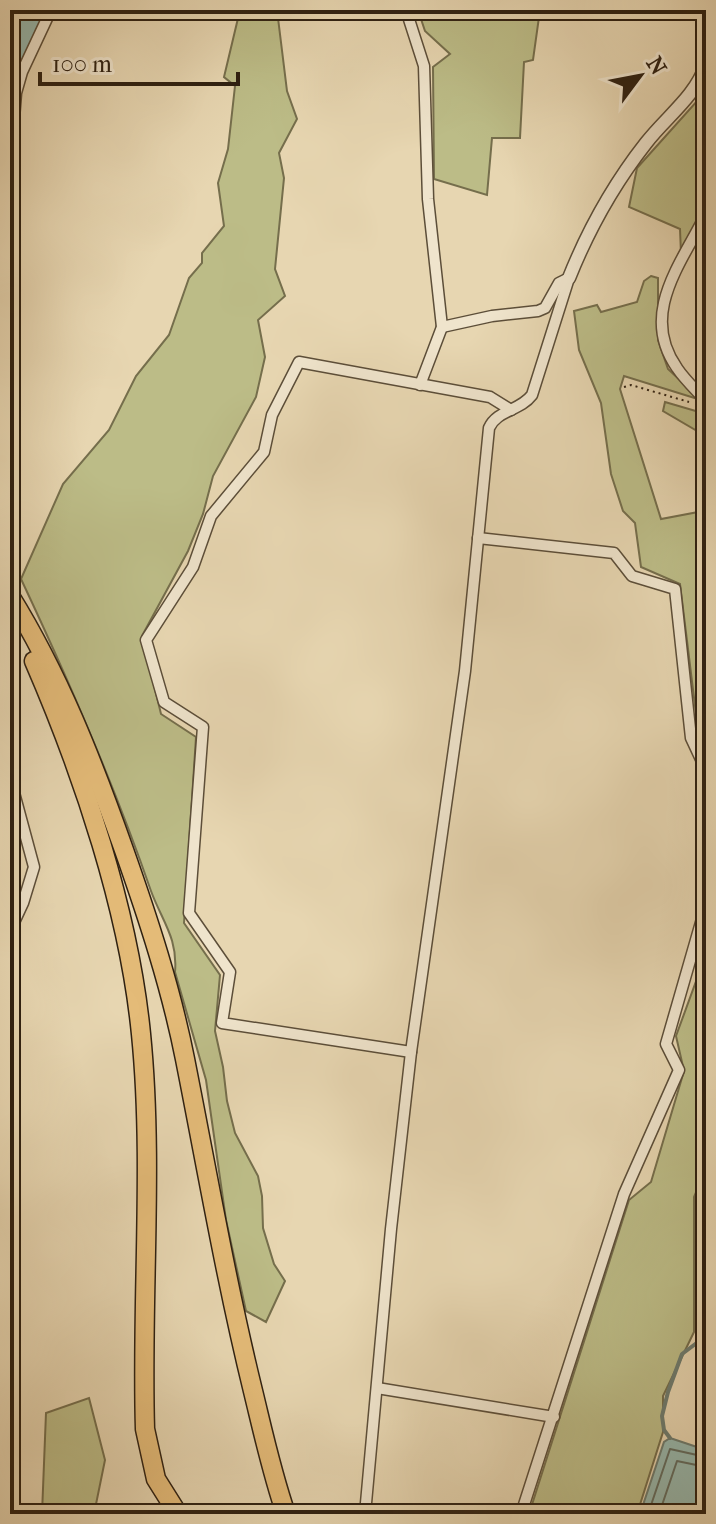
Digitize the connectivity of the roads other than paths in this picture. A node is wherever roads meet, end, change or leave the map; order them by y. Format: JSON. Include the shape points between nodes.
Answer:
{"nodes":[{"id":1,"x":17,"y":10,"type":"edge"},
{"id":2,"x":51,"y":10,"type":"edge"},
{"id":3,"x":406,"y":10,"type":"edge"},
{"id":4,"x":10,"y":23,"type":"edge"},
{"id":5,"x":706,"y":65,"type":"edge"},
{"id":6,"x":10,"y":169,"type":"edge"},
{"id":7,"x":706,"y":214,"type":"edge"},
{"id":8,"x":569,"y":278,"type":"junction"},
{"id":9,"x":442,"y":327,"type":"junction"},
{"id":10,"x":420,"y":385,"type":"junction"},
{"id":11,"x":706,"y":401,"type":"edge"},
{"id":12,"x":511,"y":410,"type":"junction"},
{"id":13,"x":478,"y":538,"type":"junction"},
{"id":14,"x":10,"y":596,"type":"edge"},
{"id":15,"x":10,"y":607,"type":"edge"},
{"id":16,"x":706,"y":770,"type":"edge"},
{"id":17,"x":10,"y":778,"type":"edge"},
{"id":18,"x":706,"y":905,"type":"edge"},
{"id":19,"x":10,"y":931,"type":"edge"},
{"id":20,"x":411,"y":1052,"type":"junction"},
{"id":21,"x":377,"y":1388,"type":"junction"},
{"id":22,"x":554,"y":1417,"type":"junction"},
{"id":23,"x":178,"y":1514,"type":"edge"},
{"id":24,"x":286,"y":1514,"type":"edge"},
{"id":25,"x":365,"y":1514,"type":"edge"},
{"id":26,"x":521,"y":1514,"type":"edge"}],
"edges":[{"from":1,"to":4,"type":"street"},
{"from":2,"to":6,"type":"street","via":[[16,93]]},
{"from":3,"to":9,"type":"street","via":[[424,66],[428,199]]},
{"from":5,"to":8,"type":"street","via":[[693,90],[607,197]]},
{"from":7,"to":11,"type":"street","via":[[660,315],[676,367]]},
{"from":8,"to":9,"type":"street","via":[[538,311]]},
{"from":8,"to":12,"type":"street","via":[[532,395]]},
{"from":9,"to":10,"type":"street"},
{"from":10,"to":12,"type":"street","via":[[490,397]]},
{"from":10,"to":20,"type":"street","via":[[299,362],[272,415],[264,452],[211,516],[193,567],[146,640],[164,702],[203,727],[189,913],[230,972],[222,1023]]},
{"from":12,"to":13,"type":"street","via":[[489,428]]},
{"from":13,"to":16,"type":"street","via":[[614,553],[632,576],[675,589],[691,738]]},
{"from":13,"to":20,"type":"street","via":[[465,671]]},
{"from":14,"to":24,"type":"highway","via":[[81,737],[165,976],[237,1329]]},
{"from":15,"to":23,"type":"highway","via":[[51,700],[83,793],[132,971],[145,1103],[145,1429],[156,1479]]},
{"from":17,"to":19,"type":"street","via":[[34,867]]},
{"from":18,"to":22,"type":"street","via":[[666,1044],[679,1070],[624,1194]]},
{"from":20,"to":21,"type":"street"},
{"from":21,"to":22,"type":"street"},
{"from":21,"to":25,"type":"street"},
{"from":22,"to":26,"type":"street"}]}
